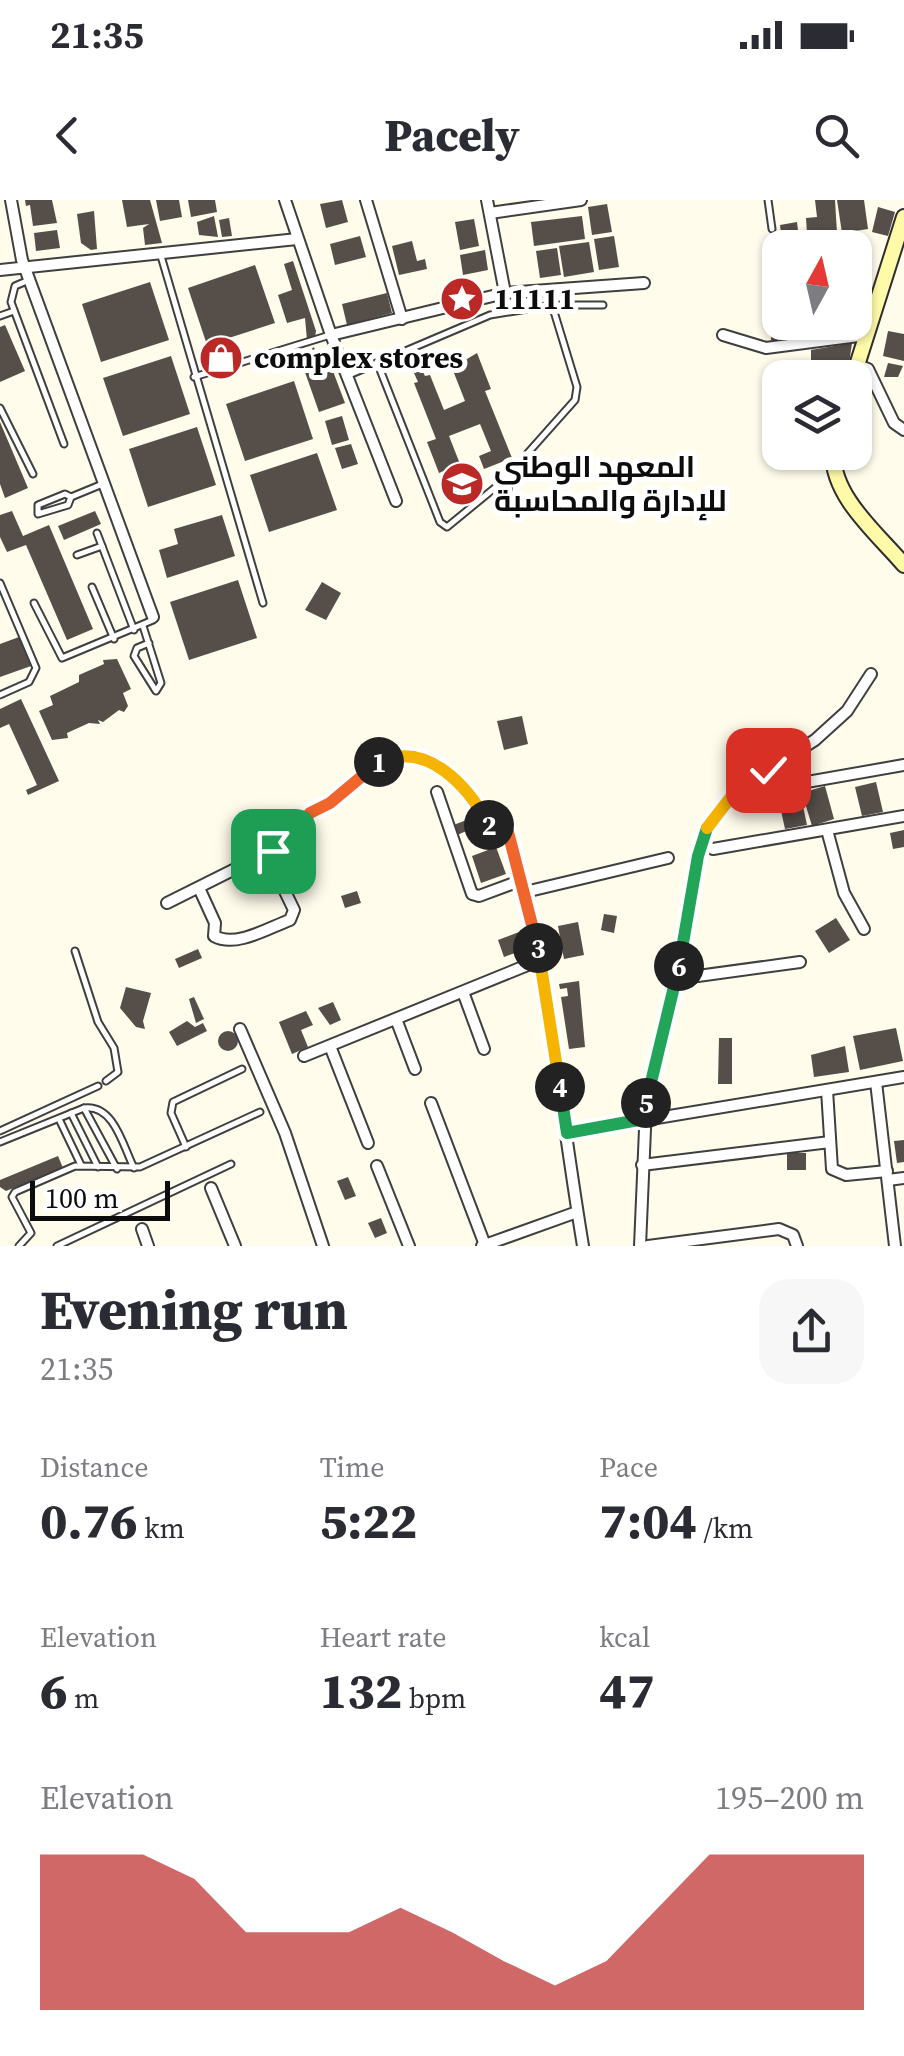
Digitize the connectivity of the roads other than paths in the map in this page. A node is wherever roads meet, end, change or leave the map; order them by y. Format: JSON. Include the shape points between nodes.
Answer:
{"nodes":[{"id":1,"x":11,"y":200,"type":"edge"},
{"id":2,"x":286,"y":200,"type":"edge"},
{"id":3,"x":366,"y":200,"type":"edge"},
{"id":4,"x":487,"y":200,"type":"edge"},
{"id":5,"x":582,"y":200,"type":"edge"},
{"id":6,"x":768,"y":200,"type":"edge"},
{"id":7,"x":490,"y":214,"type":"junction"},
{"id":8,"x":904,"y":217,"type":"edge"},
{"id":9,"x":772,"y":229,"type":"dead end"},
{"id":10,"x":297,"y":240,"type":"junction"},
{"id":11,"x":160,"y":252,"type":"junction"},
{"id":12,"x":25,"y":267,"type":"junction"},
{"id":13,"x":0,"y":270,"type":"edge"},
{"id":14,"x":32,"y":279,"type":"junction"},
{"id":15,"x":644,"y":283,"type":"dead end"},
{"id":16,"x":505,"y":292,"type":"junction"},
{"id":17,"x":552,"y":305,"type":"junction"},
{"id":18,"x":602,"y":305,"type":"dead end"},
{"id":19,"x":14,"y":311,"type":"junction"},
{"id":20,"x":0,"y":316,"type":"edge"},
{"id":21,"x":872,"y":317,"type":"edge"},
{"id":22,"x":402,"y":319,"type":"junction"},
{"id":23,"x":330,"y":335,"type":"junction"},
{"id":24,"x":723,"y":335,"type":"dead end"},
{"id":25,"x":833,"y":340,"type":"edge"},
{"id":26,"x":377,"y":362,"type":"junction"},
{"id":27,"x":346,"y":376,"type":"junction"},
{"id":28,"x":194,"y":377,"type":"junction"},
{"id":29,"x":872,"y":377,"type":"edge"},
{"id":30,"x":0,"y":408,"type":"edge"},
{"id":31,"x":904,"y":430,"type":"edge"},
{"id":32,"x":64,"y":444,"type":"dead end"},
{"id":33,"x":837,"y":470,"type":"edge"},
{"id":34,"x":32,"y":474,"type":"dead end"},
{"id":35,"x":105,"y":483,"type":"junction"},
{"id":36,"x":71,"y":498,"type":"junction"},
{"id":37,"x":396,"y":500,"type":"dead end"},
{"id":38,"x":98,"y":533,"type":"dead end"},
{"id":39,"x":102,"y":546,"type":"junction"},
{"id":40,"x":77,"y":555,"type":"dead end"},
{"id":41,"x":904,"y":564,"type":"edge"},
{"id":42,"x":0,"y":582,"type":"edge"},
{"id":43,"x":92,"y":587,"type":"dead end"},
{"id":44,"x":262,"y":603,"type":"dead end"},
{"id":45,"x":34,"y":604,"type":"dead end"},
{"id":46,"x":153,"y":617,"type":"joint"},
{"id":47,"x":144,"y":626,"type":"junction"},
{"id":48,"x":134,"y":630,"type":"junction"},
{"id":49,"x":114,"y":639,"type":"junction"},
{"id":50,"x":149,"y":643,"type":"junction"},
{"id":51,"x":871,"y":674,"type":"dead end"},
{"id":52,"x":0,"y":695,"type":"edge"},
{"id":53,"x":904,"y":765,"type":"edge"},
{"id":54,"x":761,"y":790,"type":"dead end"},
{"id":55,"x":437,"y":792,"type":"dead end"},
{"id":56,"x":904,"y":816,"type":"edge"},
{"id":57,"x":827,"y":830,"type":"junction"},
{"id":58,"x":714,"y":850,"type":"dead end"},
{"id":59,"x":273,"y":851,"type":"junction"},
{"id":60,"x":668,"y":858,"type":"dead end"},
{"id":61,"x":524,"y":886,"type":"junction"},
{"id":62,"x":199,"y":888,"type":"junction"},
{"id":63,"x":167,"y":904,"type":"dead end"},
{"id":64,"x":864,"y":929,"type":"dead end"},
{"id":65,"x":75,"y":951,"type":"dead end"},
{"id":66,"x":540,"y":960,"type":"junction"},
{"id":67,"x":800,"y":962,"type":"dead end"},
{"id":68,"x":676,"y":979,"type":"junction"},
{"id":69,"x":463,"y":992,"type":"junction"},
{"id":70,"x":396,"y":1019,"type":"junction"},
{"id":71,"x":240,"y":1029,"type":"dead end"},
{"id":72,"x":330,"y":1046,"type":"junction"},
{"id":73,"x":484,"y":1049,"type":"dead end"},
{"id":74,"x":304,"y":1056,"type":"dead end"},
{"id":75,"x":242,"y":1069,"type":"dead end"},
{"id":76,"x":415,"y":1069,"type":"dead end"},
{"id":77,"x":904,"y":1077,"type":"edge"},
{"id":78,"x":106,"y":1081,"type":"dead end"},
{"id":79,"x":876,"y":1082,"type":"junction"},
{"id":80,"x":98,"y":1086,"type":"dead end"},
{"id":81,"x":827,"y":1090,"type":"junction"},
{"id":82,"x":431,"y":1103,"type":"dead end"},
{"id":83,"x":84,"y":1108,"type":"junction"},
{"id":84,"x":260,"y":1112,"type":"dead end"},
{"id":85,"x":71,"y":1114,"type":"junction"},
{"id":86,"x":59,"y":1119,"type":"junction"},
{"id":87,"x":644,"y":1119,"type":"junction"},
{"id":88,"x":0,"y":1130,"type":"edge"},
{"id":89,"x":567,"y":1133,"type":"junction"},
{"id":90,"x":0,"y":1142,"type":"edge"},
{"id":91,"x":830,"y":1142,"type":"junction"},
{"id":92,"x":368,"y":1143,"type":"dead end"},
{"id":93,"x":186,"y":1148,"type":"junction"},
{"id":94,"x":231,"y":1164,"type":"dead end"},
{"id":95,"x":81,"y":1165,"type":"junction"},
{"id":96,"x":642,"y":1165,"type":"junction"},
{"id":97,"x":98,"y":1166,"type":"junction"},
{"id":98,"x":377,"y":1166,"type":"dead end"},
{"id":99,"x":134,"y":1168,"type":"junction"},
{"id":100,"x":117,"y":1169,"type":"junction"},
{"id":101,"x":888,"y":1176,"type":"junction"},
{"id":102,"x":904,"y":1178,"type":"edge"},
{"id":103,"x":212,"y":1188,"type":"dead end"},
{"id":104,"x":577,"y":1212,"type":"junction"},
{"id":105,"x":142,"y":1228,"type":"dead end"},
{"id":106,"x":20,"y":1246,"type":"edge"},
{"id":107,"x":57,"y":1246,"type":"edge"},
{"id":108,"x":148,"y":1246,"type":"edge"},
{"id":109,"x":235,"y":1246,"type":"edge"},
{"id":110,"x":323,"y":1246,"type":"edge"},
{"id":111,"x":409,"y":1246,"type":"edge"},
{"id":112,"x":483,"y":1246,"type":"edge"},
{"id":113,"x":582,"y":1246,"type":"edge"},
{"id":114,"x":640,"y":1246,"type":"edge"},
{"id":115,"x":648,"y":1246,"type":"edge"},
{"id":116,"x":797,"y":1246,"type":"edge"},
{"id":117,"x":895,"y":1246,"type":"edge"}],
"edges":[{"from":1,"to":12,"type":"street"},
{"from":2,"to":10,"type":"street"},
{"from":3,"to":22,"type":"street"},
{"from":4,"to":7,"type":"street"},
{"from":5,"to":7,"type":"street"},
{"from":6,"to":9,"type":"lane"},
{"from":7,"to":16,"type":"street"},
{"from":8,"to":21,"type":"street"},
{"from":10,"to":11,"type":"street"},
{"from":10,"to":23,"type":"street"},
{"from":11,"to":12,"type":"street"},
{"from":11,"to":28,"type":"lane"},
{"from":12,"to":13,"type":"street"},
{"from":12,"to":14,"type":"street"},
{"from":14,"to":19,"type":"lane","via":[[14,286]]},
{"from":14,"to":35,"type":"street"},
{"from":15,"to":16,"type":"street"},
{"from":16,"to":22,"type":"street"},
{"from":17,"to":18,"type":"lane"},
{"from":17,"to":26,"type":"lane","via":[[490,315]]},
{"from":17,"to":26,"type":"lane","via":[[577,387],[575,400],[502,482],[447,526]]},
{"from":19,"to":20,"type":"lane"},
{"from":19,"to":32,"type":"lane"},
{"from":22,"to":23,"type":"street"},
{"from":23,"to":27,"type":"street"},
{"from":23,"to":28,"type":"lane"},
{"from":24,"to":25,"type":"street","via":[[766,348]]},
{"from":26,"to":27,"type":"lane"},
{"from":27,"to":37,"type":"street"},
{"from":28,"to":44,"type":"lane"},
{"from":29,"to":31,"type":"street"},
{"from":30,"to":34,"type":"lane"},
{"from":33,"to":41,"type":"street","via":[[842,491]]},
{"from":35,"to":36,"type":"lane"},
{"from":35,"to":46,"type":"street"},
{"from":36,"to":36,"type":"lane","via":[[63,494],[36,512],[45,515]]},
{"from":38,"to":39,"type":"lane"},
{"from":39,"to":40,"type":"lane"},
{"from":39,"to":48,"type":"lane"},
{"from":42,"to":52,"type":"lane","via":[[36,672]]},
{"from":43,"to":49,"type":"lane"},
{"from":45,"to":49,"type":"lane","via":[[62,658]]},
{"from":46,"to":47,"type":"lane"},
{"from":47,"to":48,"type":"lane"},
{"from":47,"to":50,"type":"lane"},
{"from":48,"to":49,"type":"lane"},
{"from":50,"to":50,"type":"lane","via":[[134,656],[156,691],[162,684]]},
{"from":51,"to":68,"type":"street","via":[[833,725],[748,782],[711,820]]},
{"from":53,"to":54,"type":"street"},
{"from":55,"to":61,"type":"street","via":[[472,894]]},
{"from":56,"to":57,"type":"street"},
{"from":57,"to":58,"type":"street"},
{"from":57,"to":64,"type":"street","via":[[844,892]]},
{"from":59,"to":61,"type":"street","via":[[370,767],[410,756],[458,782],[489,824],[508,832]]},
{"from":59,"to":62,"type":"street"},
{"from":59,"to":62,"type":"street","via":[[294,910],[290,920],[220,940]]},
{"from":60,"to":61,"type":"street"},
{"from":61,"to":66,"type":"street"},
{"from":62,"to":63,"type":"street"},
{"from":65,"to":78,"type":"lane","via":[[115,1054],[118,1072]]},
{"from":66,"to":69,"type":"street"},
{"from":66,"to":89,"type":"street"},
{"from":67,"to":68,"type":"street"},
{"from":68,"to":87,"type":"street"},
{"from":69,"to":70,"type":"street"},
{"from":69,"to":73,"type":"street"},
{"from":70,"to":72,"type":"street"},
{"from":70,"to":76,"type":"street"},
{"from":71,"to":110,"type":"street"},
{"from":72,"to":74,"type":"street"},
{"from":72,"to":92,"type":"street"},
{"from":75,"to":93,"type":"lane","via":[[173,1102],[171,1114]]},
{"from":77,"to":79,"type":"street"},
{"from":79,"to":81,"type":"street"},
{"from":79,"to":101,"type":"street"},
{"from":80,"to":88,"type":"lane"},
{"from":81,"to":87,"type":"street"},
{"from":81,"to":91,"type":"street"},
{"from":82,"to":112,"type":"street"},
{"from":83,"to":85,"type":"lane"},
{"from":83,"to":99,"type":"lane","via":[[105,1112]]},
{"from":83,"to":100,"type":"lane"},
{"from":84,"to":93,"type":"lane"},
{"from":85,"to":86,"type":"lane"},
{"from":85,"to":97,"type":"lane"},
{"from":86,"to":90,"type":"lane"},
{"from":86,"to":95,"type":"lane"},
{"from":87,"to":89,"type":"street"},
{"from":87,"to":96,"type":"street"},
{"from":89,"to":104,"type":"street"},
{"from":91,"to":96,"type":"street"},
{"from":91,"to":101,"type":"street","via":[[831,1164],[840,1175]]},
{"from":93,"to":99,"type":"lane"},
{"from":94,"to":107,"type":"lane"},
{"from":95,"to":97,"type":"lane"},
{"from":95,"to":106,"type":"lane","via":[[14,1194],[31,1233]]},
{"from":96,"to":114,"type":"street"},
{"from":97,"to":100,"type":"lane"},
{"from":98,"to":111,"type":"street"},
{"from":99,"to":100,"type":"lane"},
{"from":101,"to":102,"type":"street"},
{"from":101,"to":117,"type":"street"},
{"from":103,"to":109,"type":"street"},
{"from":104,"to":112,"type":"street"},
{"from":104,"to":113,"type":"street"},
{"from":105,"to":108,"type":"street"},
{"from":115,"to":116,"type":"street","via":[[780,1229]]}]}
